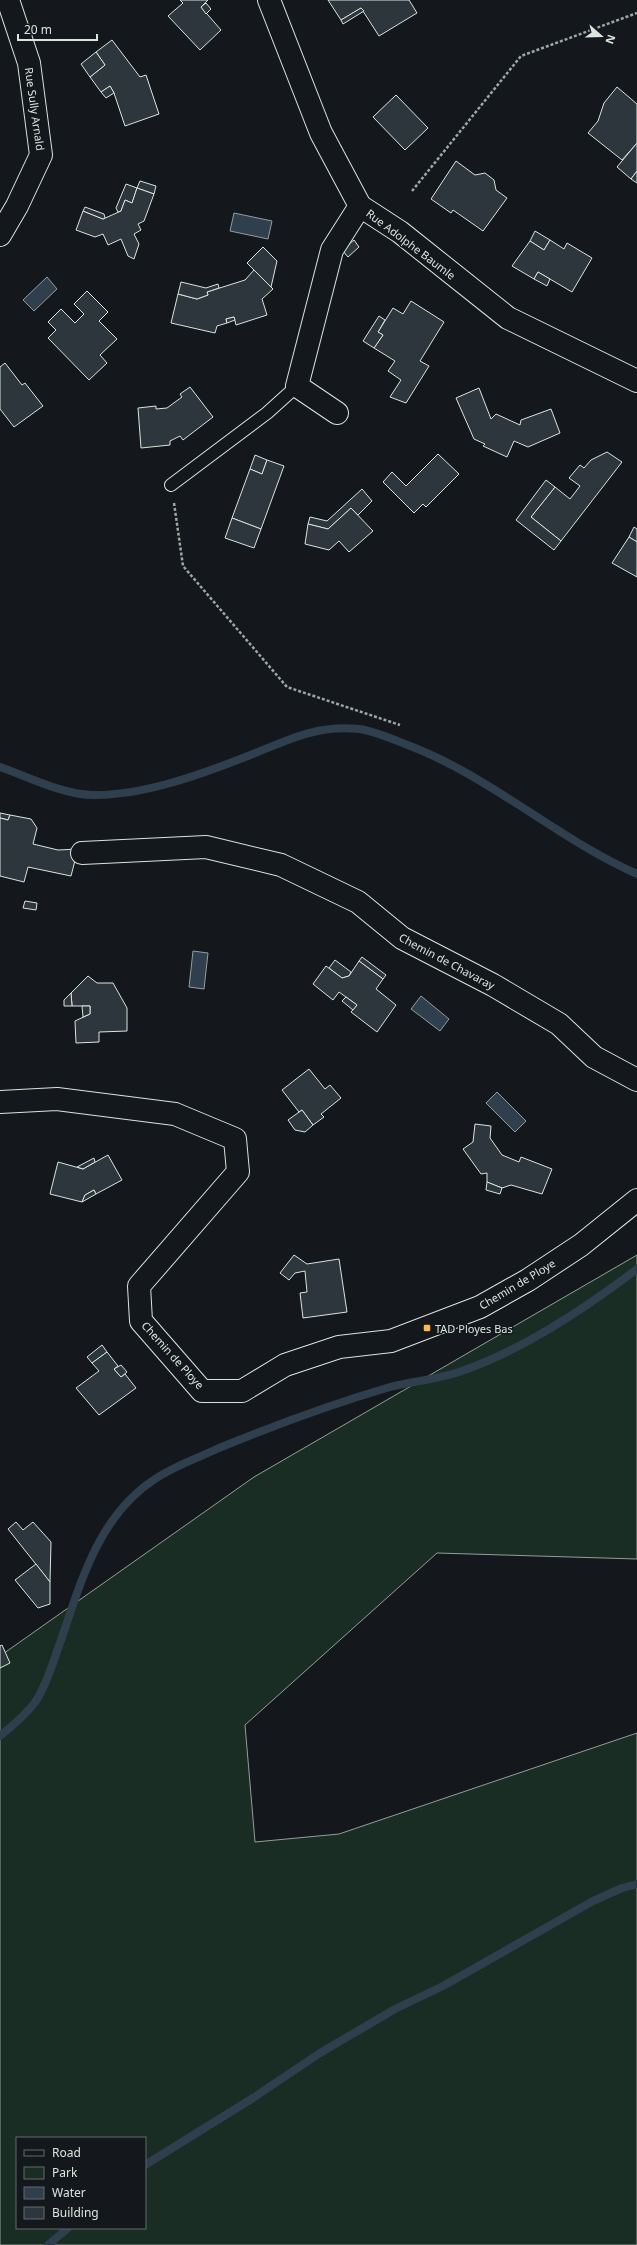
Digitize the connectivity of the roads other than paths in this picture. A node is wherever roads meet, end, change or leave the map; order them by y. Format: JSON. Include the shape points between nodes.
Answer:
{"nodes":[{"id":1,"x":8,"y":0,"type":"edge"},
{"id":2,"x":269,"y":0,"type":"edge"},
{"id":3,"x":360,"y":206,"type":"junction"},
{"id":4,"x":0,"y":235,"type":"edge"},
{"id":5,"x":637,"y":380,"type":"edge"},
{"id":6,"x":297,"y":386,"type":"junction"},
{"id":7,"x":337,"y":413,"type":"dead end"},
{"id":8,"x":171,"y":485,"type":"road end"},
{"id":9,"x":82,"y":853,"type":"dead end"},
{"id":10,"x":637,"y":1080,"type":"edge"},
{"id":11,"x":0,"y":1102,"type":"edge"},
{"id":12,"x":637,"y":1200,"type":"edge"}],
"edges":[{"from":1,"to":4,"type":"street","name":"Rue Sully Arnald","via":[[29,63],[41,155]]},
{"from":2,"to":3,"type":"street","name":"Rue Adolphe Baumle","via":[[321,133]]},
{"from":3,"to":5,"type":"street","name":"Rue Adolphe Baumle","via":[[400,232],[508,318]]},
{"from":3,"to":6,"type":"street","via":[[332,250]]},
{"from":6,"to":7,"type":"street"},
{"from":6,"to":8,"type":"lane","via":[[267,414]]},
{"from":9,"to":10,"type":"street","name":"Chemin de Chavaray","via":[[206,848],[281,865],[358,902],[402,938],[493,985],[559,1024],[594,1057]]},
{"from":11,"to":12,"type":"street","name":"Chemin de Ploye","via":[[57,1099],[175,1114],[235,1139],[238,1172],[139,1286],[141,1321],[202,1391],[242,1391],[285,1365],[339,1347],[391,1341],[480,1307],[528,1280],[581,1245]]}]}
